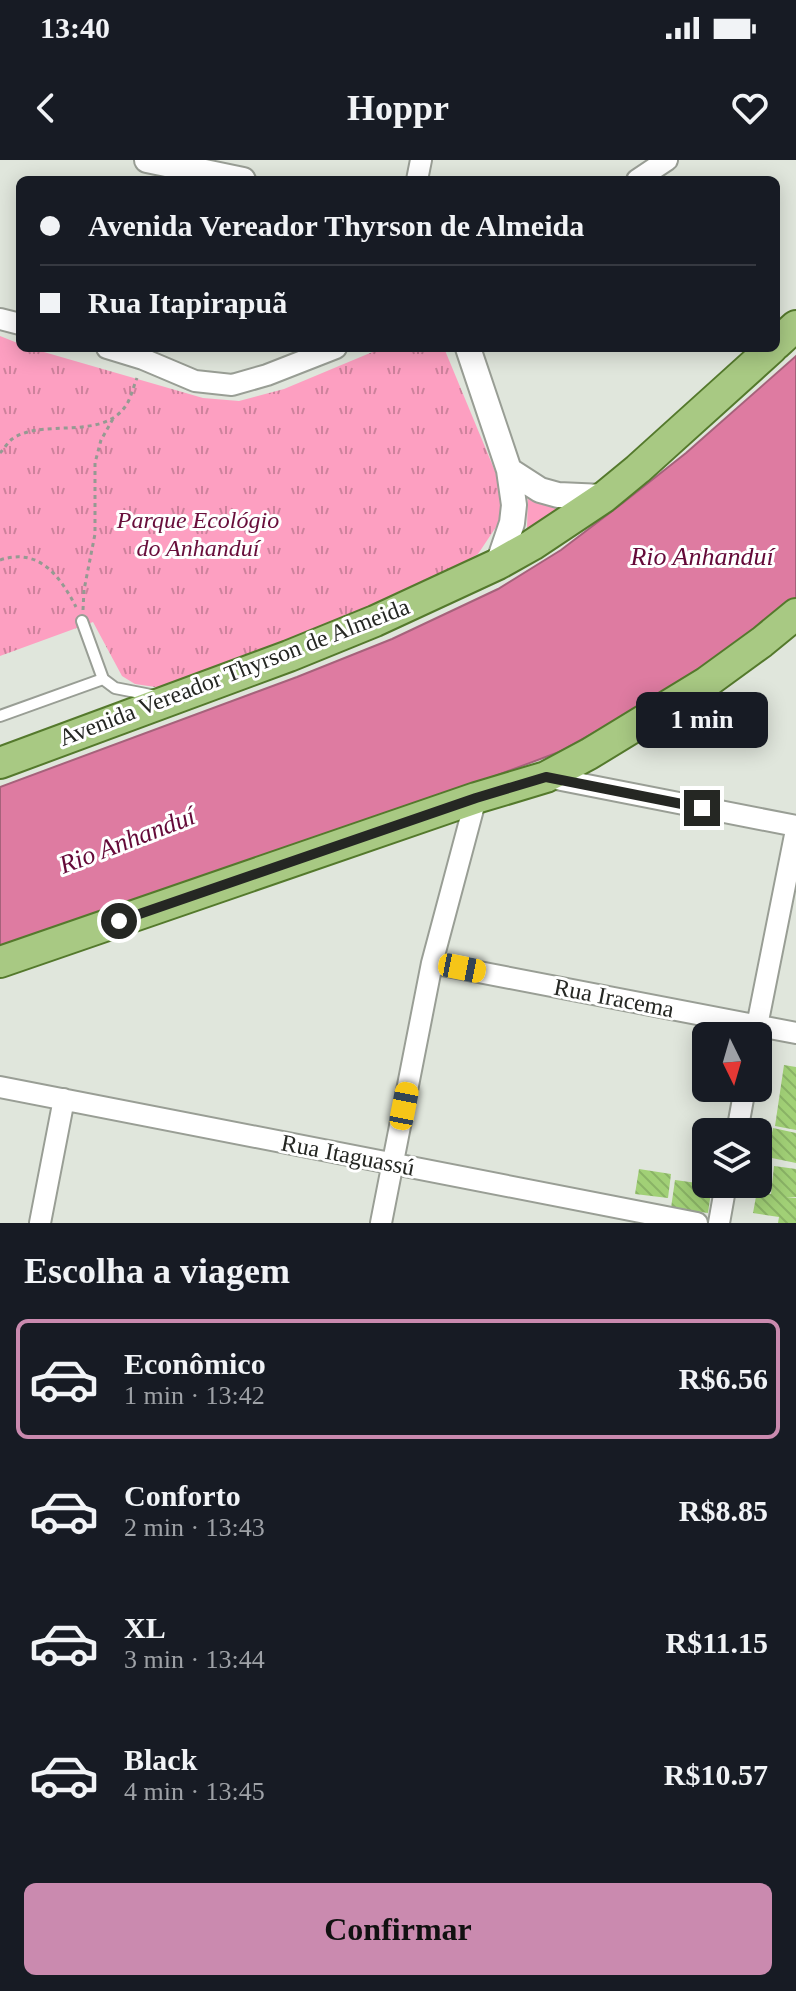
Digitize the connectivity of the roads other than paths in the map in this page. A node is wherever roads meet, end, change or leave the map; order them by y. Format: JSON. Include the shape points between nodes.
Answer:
{"nodes":[{"id":1,"x":147,"y":160,"type":"edge"},
{"id":2,"x":667,"y":160,"type":"edge"},
{"id":3,"x":641,"y":171,"type":"edge"},
{"id":4,"x":224,"y":176,"type":"edge"},
{"id":5,"x":796,"y":326,"type":"edge"},
{"id":6,"x":780,"y":341,"type":"edge"},
{"id":7,"x":120,"y":352,"type":"edge"},
{"id":8,"x":326,"y":352,"type":"edge"},
{"id":9,"x":469,"y":352,"type":"edge"},
{"id":10,"x":767,"y":352,"type":"edge"},
{"id":11,"x":509,"y":470,"type":"junction"},
{"id":12,"x":604,"y":497,"type":"junction"},
{"id":13,"x":498,"y":564,"type":"junction"},
{"id":14,"x":796,"y":614,"type":"edge"},
{"id":15,"x":82,"y":621,"type":"road end"},
{"id":16,"x":103,"y":679,"type":"junction"},
{"id":17,"x":186,"y":694,"type":"junction"},
{"id":18,"x":0,"y":716,"type":"edge"},
{"id":19,"x":0,"y":763,"type":"edge"},
{"id":20,"x":546,"y":777,"type":"junction"},
{"id":21,"x":476,"y":798,"type":"junction"},
{"id":22,"x":796,"y":828,"type":"edge"},
{"id":23,"x":0,"y":962,"type":"edge"},
{"id":24,"x":432,"y":963,"type":"junction"},
{"id":25,"x":713,"y":1022,"type":"edge"},
{"id":26,"x":758,"y":1022,"type":"edge"},
{"id":27,"x":772,"y":1032,"type":"edge"},
{"id":28,"x":796,"y":1033,"type":"edge"},
{"id":29,"x":0,"y":1087,"type":"edge"},
{"id":30,"x":64,"y":1099,"type":"junction"},
{"id":31,"x":393,"y":1164,"type":"junction"},
{"id":32,"x":723,"y":1198,"type":"edge"},
{"id":33,"x":40,"y":1223,"type":"edge"},
{"id":34,"x":381,"y":1223,"type":"edge"},
{"id":35,"x":697,"y":1223,"type":"edge"},
{"id":36,"x":719,"y":1223,"type":"edge"}],
"edges":[{"from":1,"to":4,"type":"street"},
{"from":2,"to":3,"type":"street"},
{"from":5,"to":6,"type":"main road","name":"Avenida Vereador Thyrson de Almeida"},
{"from":7,"to":8,"type":"street","via":[[195,381],[232,385]]},
{"from":9,"to":11,"type":"street"},
{"from":10,"to":12,"type":"main road","name":"Avenida Vereador Thyrson de Almeida"},
{"from":11,"to":12,"type":"street","via":[[540,490]]},
{"from":11,"to":13,"type":"street","via":[[512,523]]},
{"from":12,"to":13,"type":"main road","name":"Avenida Vereador Thyrson de Almeida"},
{"from":13,"to":17,"type":"main road","name":"Avenida Vereador Thyrson de Almeida","via":[[375,621]]},
{"from":14,"to":20,"type":"main road","via":[[707,682]]},
{"from":15,"to":16,"type":"lane"},
{"from":16,"to":17,"type":"lane","via":[[115,688],[161,697]]},
{"from":16,"to":18,"type":"lane"},
{"from":17,"to":19,"type":"main road","name":"Avenida Vereador Thyrson de Almeida"},
{"from":20,"to":21,"type":"main road"},
{"from":20,"to":22,"type":"street"},
{"from":21,"to":23,"type":"main road"},
{"from":21,"to":24,"type":"street"},
{"from":22,"to":26,"type":"street"},
{"from":24,"to":25,"type":"street","name":"Rua Iracema"},
{"from":24,"to":31,"type":"street"},
{"from":27,"to":28,"type":"street","name":"Rua Iracema"},
{"from":29,"to":30,"type":"street","name":"Rua Itaguassú"},
{"from":30,"to":31,"type":"street","name":"Rua Itaguassú"},
{"from":30,"to":33,"type":"street"},
{"from":31,"to":34,"type":"street"},
{"from":31,"to":35,"type":"street","name":"Rua Itaguassú"},
{"from":32,"to":36,"type":"street"}]}
